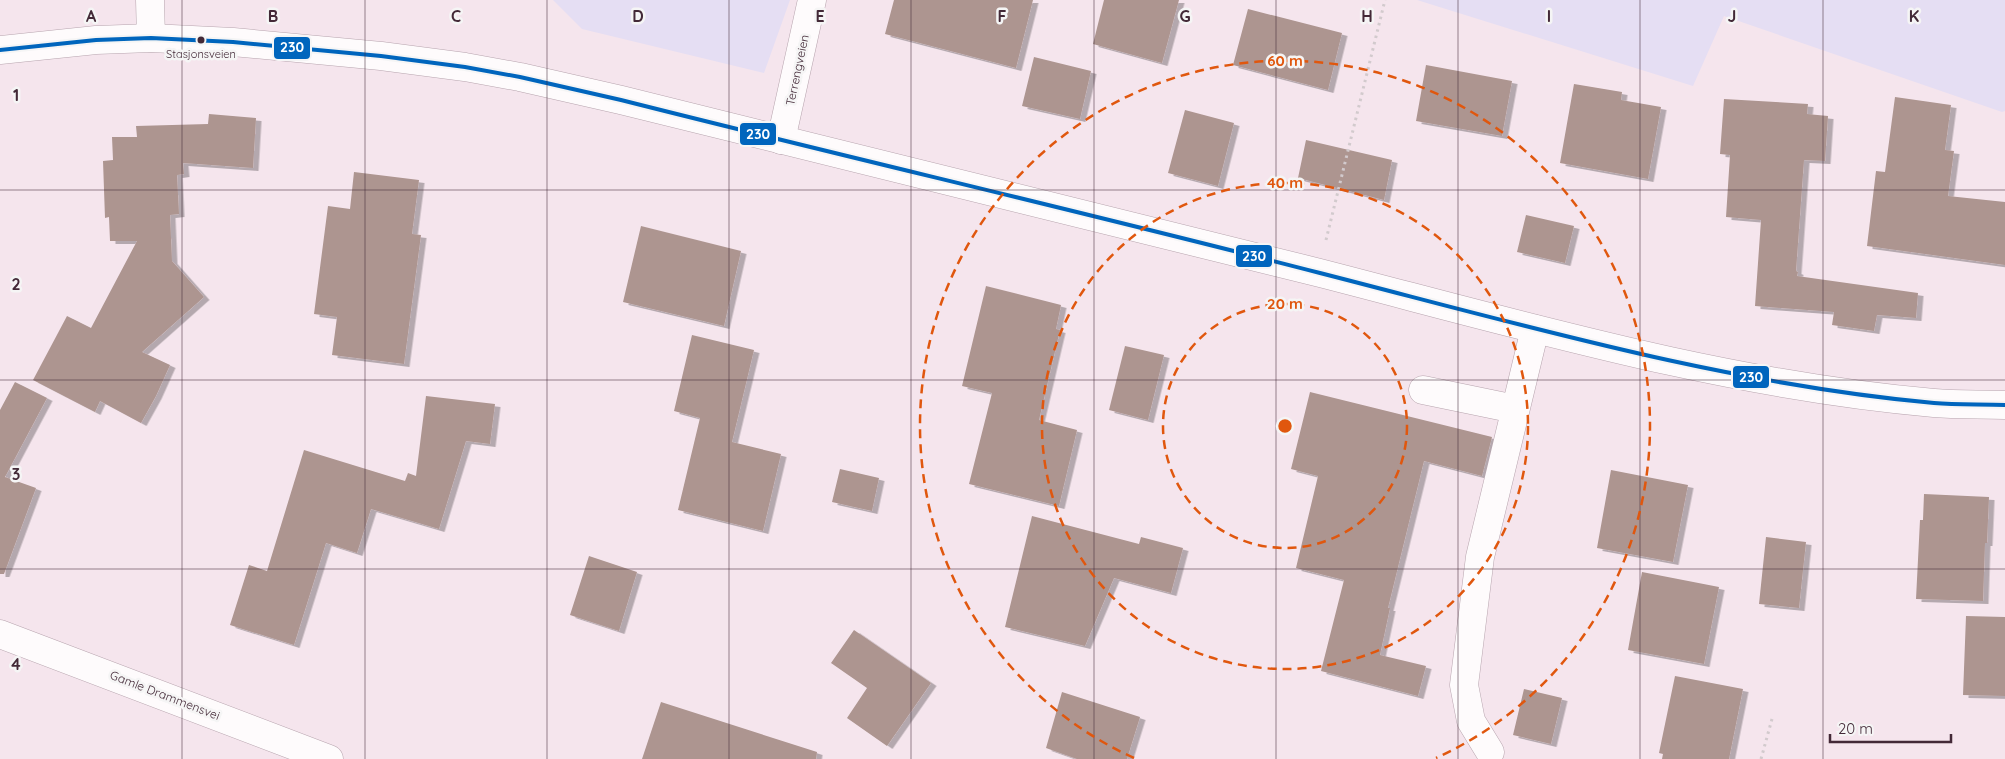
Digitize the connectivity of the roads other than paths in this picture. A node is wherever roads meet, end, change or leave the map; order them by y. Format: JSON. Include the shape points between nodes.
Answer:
{"nodes":[{"id":1,"x":150,"y":0,"type":"edge"},
{"id":2,"x":812,"y":0,"type":"edge"},
{"id":3,"x":151,"y":38,"type":"junction"},
{"id":4,"x":0,"y":50,"type":"edge"},
{"id":5,"x":781,"y":140,"type":"junction"},
{"id":6,"x":1535,"y":329,"type":"junction"},
{"id":7,"x":1423,"y":390,"type":"dead end"},
{"id":8,"x":2005,"y":405,"type":"edge"},
{"id":9,"x":1515,"y":409,"type":"junction"},
{"id":10,"x":0,"y":634,"type":"edge"},
{"id":11,"x":1490,"y":752,"type":"dead end"},
{"id":12,"x":330,"y":759,"type":"edge"}],
"edges":[{"from":1,"to":3,"type":"main road"},
{"from":2,"to":5,"type":"main road","name":"Terrengveien"},
{"from":3,"to":4,"type":"main road"},
{"from":3,"to":5,"type":"main road","via":[[233,42],[465,67],[621,100]]},
{"from":5,"to":6,"type":"main road"},
{"from":6,"to":8,"type":"main road","via":[[1784,383],[1936,403]]},
{"from":6,"to":9,"type":"main road"},
{"from":7,"to":9,"type":"main road"},
{"from":9,"to":11,"type":"main road","via":[[1480,557],[1464,685],[1471,721]]},
{"from":10,"to":12,"type":"main road","name":"Gamle Drammensvei"}]}
